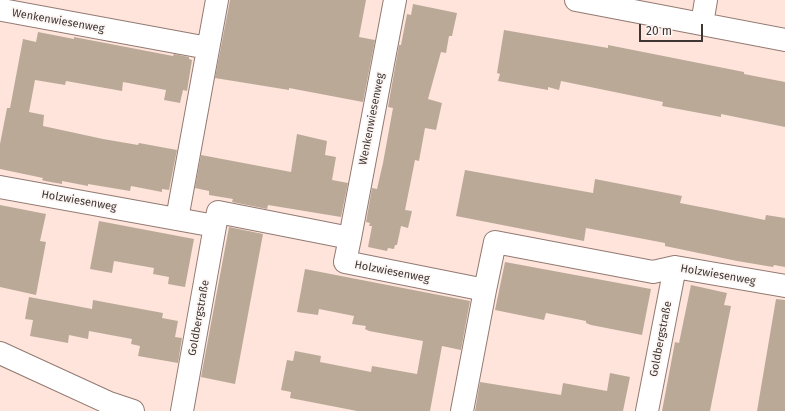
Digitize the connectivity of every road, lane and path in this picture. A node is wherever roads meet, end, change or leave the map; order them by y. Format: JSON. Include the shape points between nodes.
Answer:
{"nodes":[{"id":1,"x":217,"y":0,"type":"edge"},
{"id":2,"x":395,"y":0,"type":"edge"},
{"id":3,"x":576,"y":0,"type":"edge"},
{"id":4,"x":706,"y":0,"type":"edge"},
{"id":5,"x":2,"y":11,"type":"edge"},
{"id":6,"x":702,"y":24,"type":"junction"},
{"id":7,"x":785,"y":40,"type":"edge"},
{"id":8,"x":208,"y":48,"type":"junction"},
{"id":9,"x":0,"y":187,"type":"edge"},
{"id":10,"x":177,"y":218,"type":"junction"},
{"id":11,"x":215,"y":226,"type":"junction"},
{"id":12,"x":350,"y":238,"type":"junction"},
{"id":13,"x":675,"y":267,"type":"junction"},
{"id":14,"x":785,"y":286,"type":"edge"},
{"id":15,"x":485,"y":290,"type":"junction"},
{"id":16,"x":0,"y":353,"type":"edge"},
{"id":17,"x":133,"y":411,"type":"edge"},
{"id":18,"x":182,"y":411,"type":"edge"},
{"id":19,"x":462,"y":411,"type":"edge"},
{"id":20,"x":647,"y":411,"type":"edge"}],
"edges":[{"from":1,"to":8,"type":"street"},
{"from":2,"to":12,"type":"street","name":"Wenkenwiesenweg"},
{"from":3,"to":6,"type":"street"},
{"from":4,"to":6,"type":"street"},
{"from":5,"to":8,"type":"street","name":"Wenkenwiesenweg"},
{"from":6,"to":7,"type":"street"},
{"from":8,"to":10,"type":"street"},
{"from":9,"to":10,"type":"street","name":"Holzwiesenweg"},
{"from":10,"to":11,"type":"street","name":"Holzwiesenweg"},
{"from":11,"to":12,"type":"street","via":[[218,212]]},
{"from":11,"to":18,"type":"street","name":"Goldbergstraße"},
{"from":12,"to":15,"type":"street","name":"Holzwiesenweg","via":[[345,262]]},
{"from":13,"to":14,"type":"street","name":"Holzwiesenweg"},
{"from":13,"to":15,"type":"street","name":"Holzwiesenweg","via":[[653,272],[495,242]]},
{"from":13,"to":20,"type":"street","name":"Goldbergstraße"},
{"from":15,"to":19,"type":"street"},
{"from":16,"to":17,"type":"street","via":[[109,403]]}]}
